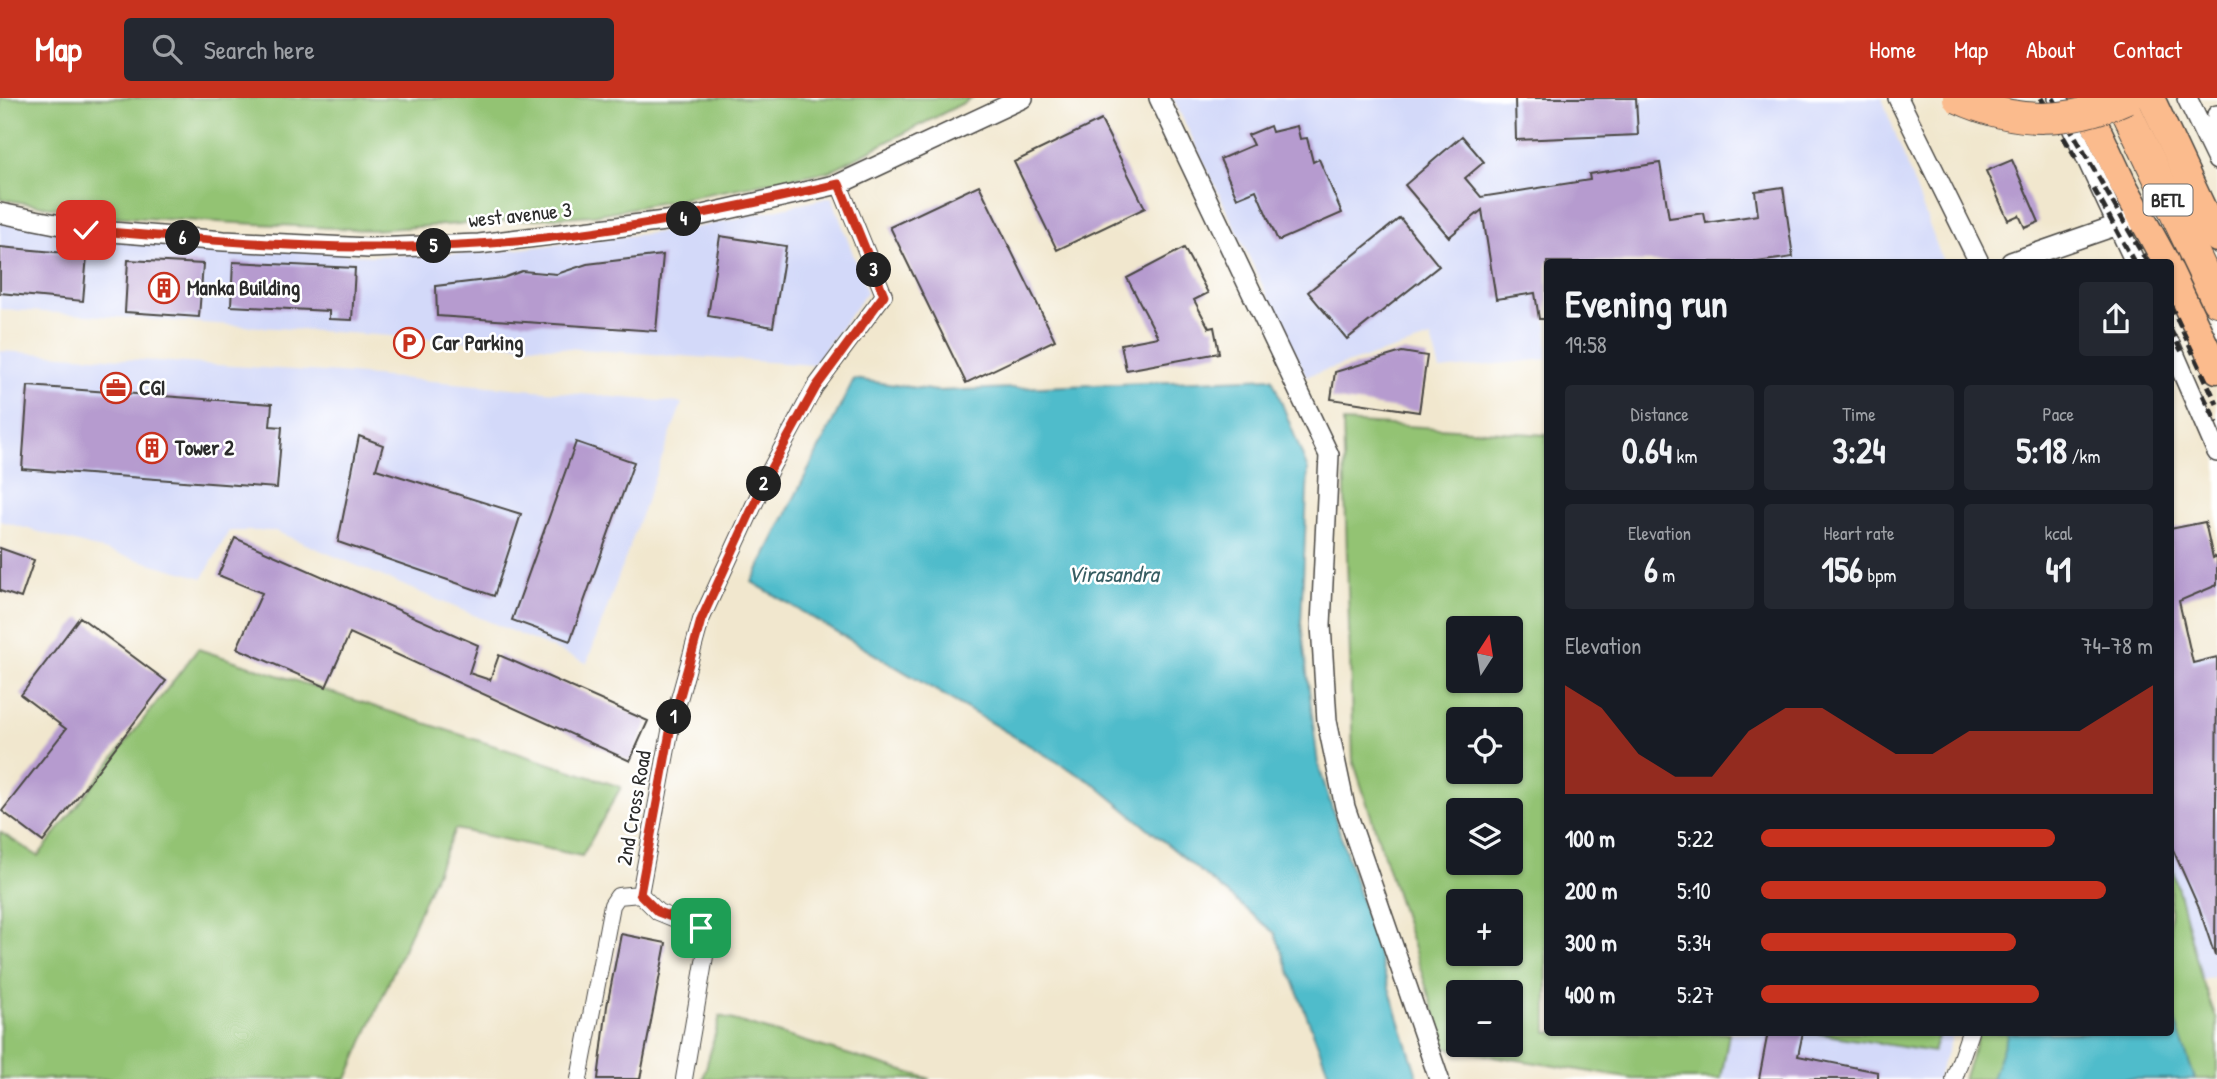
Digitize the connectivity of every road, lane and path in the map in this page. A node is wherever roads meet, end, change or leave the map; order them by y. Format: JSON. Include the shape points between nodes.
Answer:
{"nodes":[{"id":1,"x":1023,"y":98,"type":"edge"},
{"id":2,"x":1159,"y":98,"type":"edge"},
{"id":3,"x":1898,"y":98,"type":"edge"},
{"id":4,"x":1958,"y":98,"type":"edge"},
{"id":5,"x":2058,"y":98,"type":"edge"},
{"id":6,"x":2083,"y":98,"type":"edge"},
{"id":7,"x":2120,"y":98,"type":"edge"},
{"id":8,"x":2127,"y":98,"type":"edge"},
{"id":9,"x":2151,"y":98,"type":"edge"},
{"id":10,"x":2187,"y":98,"type":"edge"},
{"id":11,"x":2217,"y":115,"type":"edge"},
{"id":12,"x":2215,"y":156,"type":"edge"},
{"id":13,"x":839,"y":184,"type":"junction"},
{"id":14,"x":0,"y":213,"type":"edge"},
{"id":15,"x":2129,"y":220,"type":"junction"},
{"id":16,"x":2217,"y":239,"type":"edge"},
{"id":17,"x":1978,"y":259,"type":"edge"},
{"id":18,"x":2019,"y":259,"type":"edge"},
{"id":19,"x":2135,"y":259,"type":"edge"},
{"id":20,"x":2163,"y":259,"type":"edge"},
{"id":21,"x":2174,"y":279,"type":"edge"},
{"id":22,"x":2217,"y":301,"type":"edge"},
{"id":23,"x":2174,"y":353,"type":"edge"},
{"id":24,"x":2217,"y":370,"type":"edge"},
{"id":25,"x":2217,"y":452,"type":"edge"},
{"id":26,"x":640,"y":894,"type":"junction"},
{"id":27,"x":1969,"y":1036,"type":"edge"},
{"id":28,"x":579,"y":1079,"type":"edge"},
{"id":29,"x":684,"y":1079,"type":"edge"},
{"id":30,"x":1439,"y":1079,"type":"edge"},
{"id":31,"x":1954,"y":1079,"type":"edge"}],
"edges":[{"from":1,"to":13,"type":"street","name":"west avenue 3"},
{"from":2,"to":30,"type":"street","via":[[1329,455],[1321,625],[1327,721],[1345,807]]},
{"from":3,"to":17,"type":"street"},
{"from":4,"to":8,"type":"highway","bridge":true,"via":[[2044,121],[2079,116]]},
{"from":5,"to":15,"type":"street"},
{"from":6,"to":15,"type":"highway"},
{"from":7,"to":22,"type":"highway","number":"BETL"},
{"from":9,"to":16,"type":"highway"},
{"from":10,"to":12,"type":"street"},
{"from":11,"to":12,"type":"street"},
{"from":13,"to":14,"type":"street","name":"west avenue 3","via":[[689,218],[452,245],[369,248],[86,230]]},
{"from":13,"to":26,"type":"street","name":"2nd Cross Road","via":[[884,295],[816,387],[770,470],[701,620],[670,732]]},
{"from":15,"to":18,"type":"street"},
{"from":15,"to":19,"type":"street"},
{"from":15,"to":20,"type":"highway"},
{"from":21,"to":24,"type":"highway"},
{"from":23,"to":25,"type":"street"},
{"from":26,"to":28,"type":"street","via":[[618,896],[612,905]]},
{"from":26,"to":29,"type":"street","name":"2nd Cross Road","via":[[658,912],[709,933]]},
{"from":27,"to":31,"type":"street"}]}
